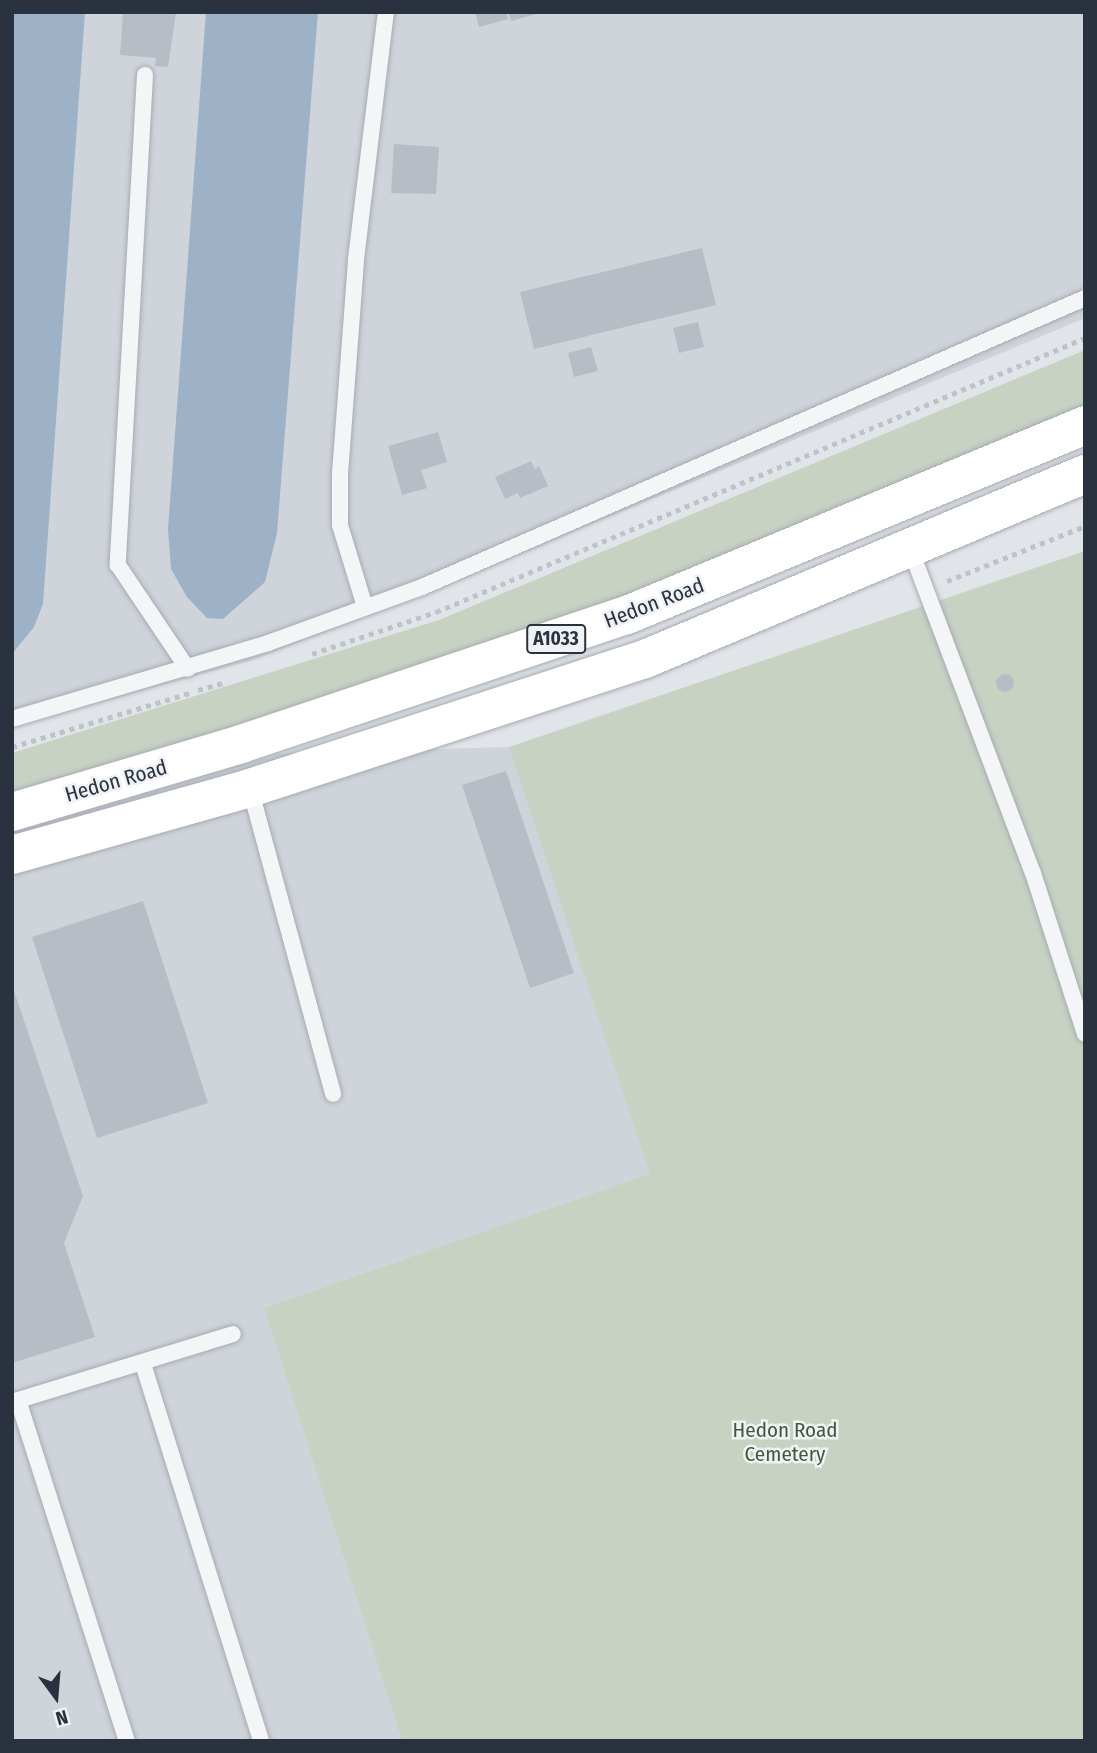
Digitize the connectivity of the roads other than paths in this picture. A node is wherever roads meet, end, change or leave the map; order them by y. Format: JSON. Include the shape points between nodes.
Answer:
{"nodes":[{"id":1,"x":386,"y":12,"type":"edge"},
{"id":2,"x":145,"y":75,"type":"dead end"},
{"id":3,"x":1085,"y":298,"type":"edge"},
{"id":4,"x":1085,"y":425,"type":"edge"},
{"id":5,"x":1085,"y":474,"type":"edge"},
{"id":6,"x":909,"y":548,"type":"junction"},
{"id":7,"x":365,"y":607,"type":"junction"},
{"id":8,"x":188,"y":668,"type":"junction"},
{"id":9,"x":12,"y":719,"type":"edge"},
{"id":10,"x":250,"y":788,"type":"junction"},
{"id":11,"x":12,"y":812,"type":"edge"},
{"id":12,"x":12,"y":855,"type":"edge"},
{"id":13,"x":1085,"y":1034,"type":"edge"},
{"id":14,"x":333,"y":1094,"type":"dead end"},
{"id":15,"x":233,"y":1334,"type":"dead end"},
{"id":16,"x":143,"y":1364,"type":"junction"},
{"id":17,"x":15,"y":1401,"type":"edge"},
{"id":18,"x":127,"y":1741,"type":"edge"},
{"id":19,"x":261,"y":1741,"type":"edge"}],
"edges":[{"from":1,"to":7,"type":"lane","via":[[356,259],[340,474],[340,524]]},
{"from":2,"to":8,"type":"lane","via":[[118,565]]},
{"from":3,"to":7,"type":"lane","via":[[523,546]]},
{"from":4,"to":11,"type":"highway","name":"Hedon Road","number":"A1033","via":[[627,615],[241,744]]},
{"from":5,"to":6,"type":"highway","name":"Hedon Road","number":"A1033"},
{"from":6,"to":10,"type":"highway","name":"Hedon Road","number":"A1033","via":[[645,659]]},
{"from":6,"to":13,"type":"lane","via":[[1033,873]]},
{"from":7,"to":8,"type":"lane"},
{"from":8,"to":9,"type":"lane"},
{"from":10,"to":12,"type":"highway","name":"Hedon Road","number":"A1033"},
{"from":10,"to":14,"type":"lane"},
{"from":15,"to":16,"type":"lane"},
{"from":16,"to":17,"type":"lane"},
{"from":16,"to":19,"type":"lane"},
{"from":17,"to":18,"type":"lane"}]}
